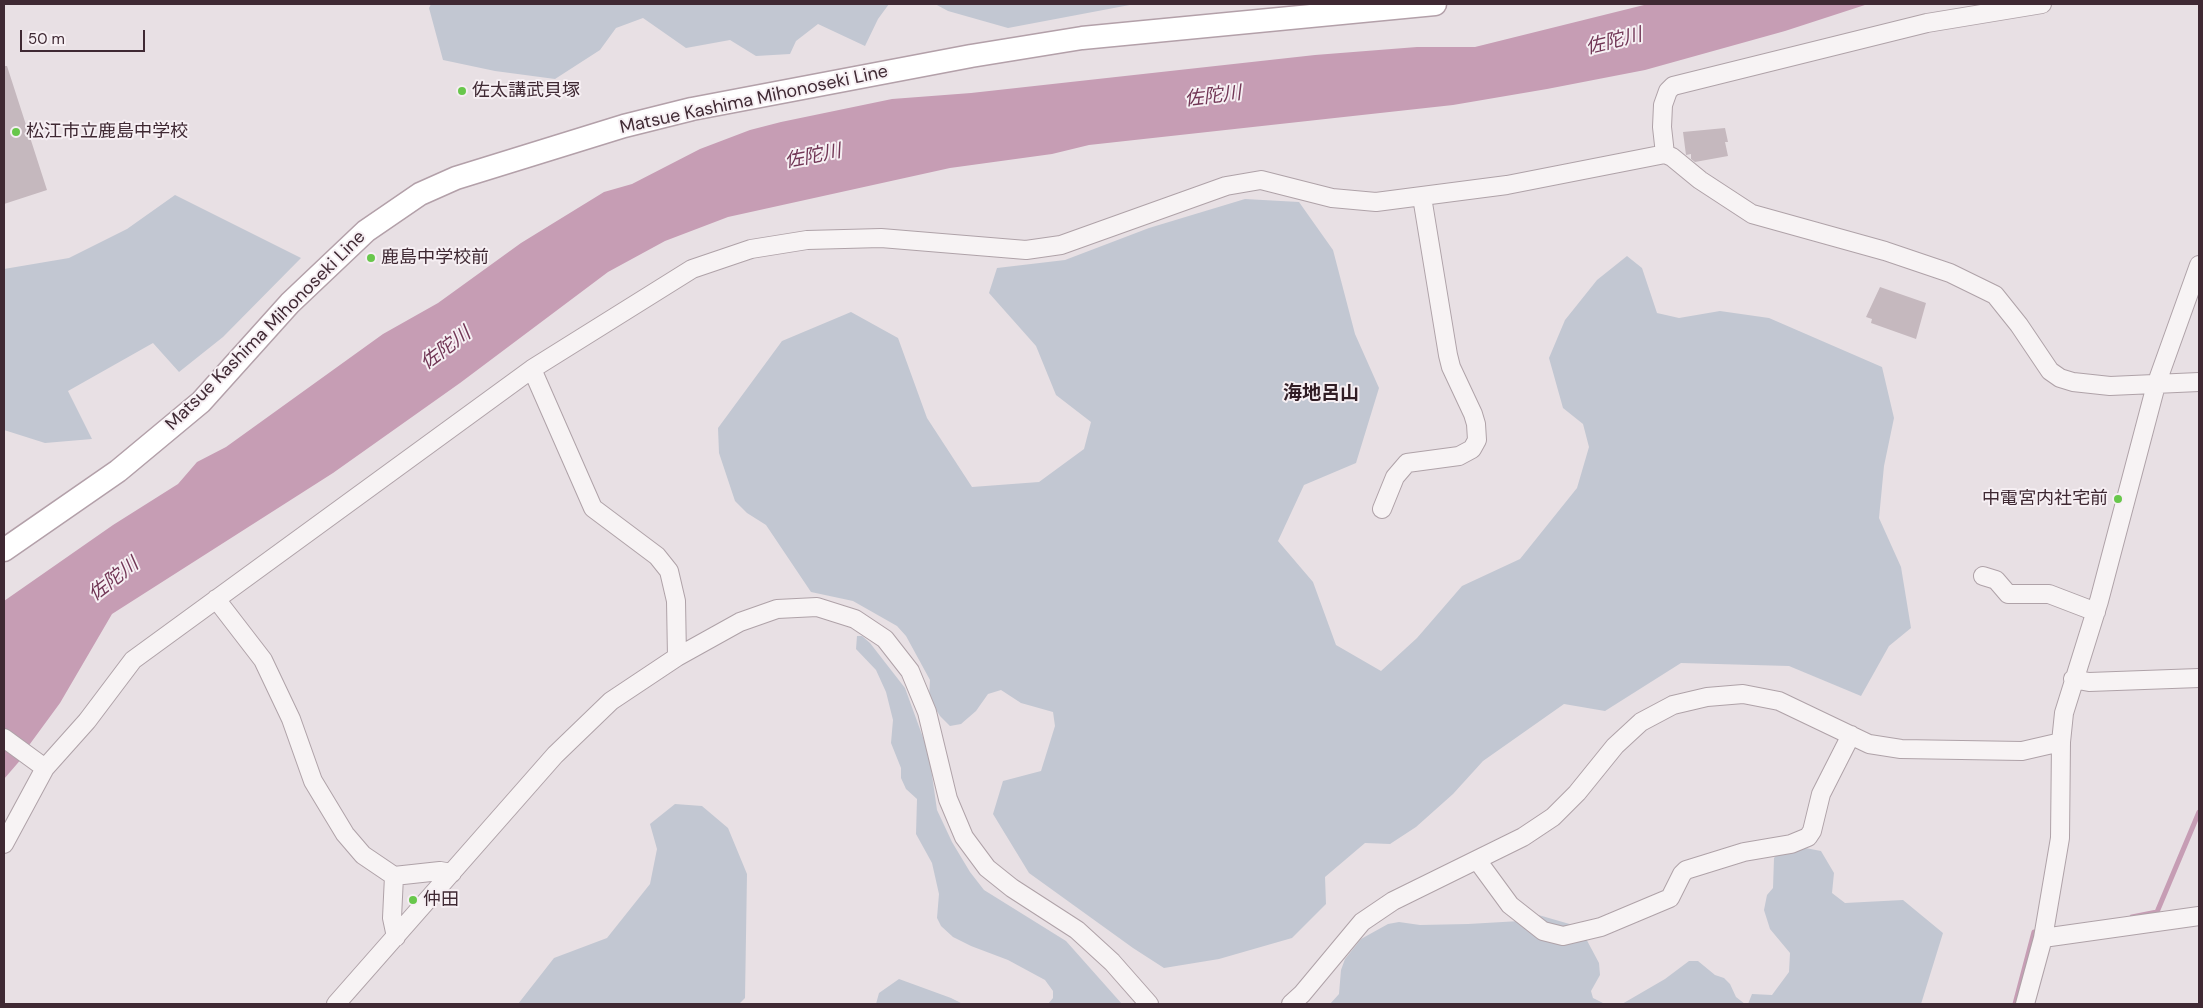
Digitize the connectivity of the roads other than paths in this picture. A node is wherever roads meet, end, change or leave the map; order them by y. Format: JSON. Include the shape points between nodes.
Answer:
{"nodes":[{"id":1,"x":1435,"y":4,"type":"edge"},
{"id":2,"x":2042,"y":4,"type":"edge"},
{"id":3,"x":1665,"y":154,"type":"junction"},
{"id":4,"x":1422,"y":197,"type":"junction"},
{"id":5,"x":2199,"y":265,"type":"edge"},
{"id":6,"x":532,"y":369,"type":"junction"},
{"id":7,"x":2199,"y":382,"type":"edge"},
{"id":8,"x":2156,"y":385,"type":"junction"},
{"id":9,"x":1382,"y":509,"type":"dead end"},
{"id":10,"x":4,"y":550,"type":"edge"},
{"id":11,"x":1982,"y":576,"type":"dead end"},
{"id":12,"x":216,"y":599,"type":"junction"},
{"id":13,"x":2096,"y":612,"type":"junction"},
{"id":14,"x":677,"y":657,"type":"junction"},
{"id":15,"x":2199,"y":678,"type":"edge"},
{"id":16,"x":2073,"y":679,"type":"junction"},
{"id":17,"x":1851,"y":735,"type":"junction"},
{"id":18,"x":4,"y":738,"type":"edge"},
{"id":19,"x":2061,"y":742,"type":"junction"},
{"id":20,"x":45,"y":768,"type":"junction"},
{"id":21,"x":4,"y":844,"type":"edge"},
{"id":22,"x":1477,"y":860,"type":"junction"},
{"id":23,"x":452,"y":873,"type":"junction"},
{"id":24,"x":394,"y":876,"type":"junction"},
{"id":25,"x":2199,"y":916,"type":"edge"},
{"id":26,"x":396,"y":937,"type":"junction"},
{"id":27,"x":2043,"y":938,"type":"junction"},
{"id":28,"x":336,"y":1004,"type":"edge"},
{"id":29,"x":1149,"y":1004,"type":"edge"},
{"id":30,"x":1291,"y":1004,"type":"edge"},
{"id":31,"x":2025,"y":1004,"type":"edge"}],
"edges":[{"from":1,"to":10,"type":"main road","name":"Matsue Kashima Mihonoseki Line","via":[[1082,38],[861,75],[683,111],[562,144],[456,178],[420,194],[366,231],[290,303],[201,402],[118,471]]},
{"from":2,"to":3,"type":"street","via":[[1927,23],[1673,86],[1663,105]]},
{"from":3,"to":4,"type":"street","via":[[1507,185]]},
{"from":3,"to":8,"type":"street","via":[[1724,198],[1752,214],[1885,251],[1950,273],[1995,295],[2050,371],[2060,378],[2110,386]]},
{"from":4,"to":6,"type":"street","via":[[1376,202],[1332,198],[1261,180],[1226,186],[1061,246],[1026,250],[881,238],[807,240],[752,249],[692,269]]},
{"from":4,"to":9,"type":"street","via":[[1448,355],[1476,424],[1477,440],[1472,449],[1459,456],[1407,463],[1396,477]]},
{"from":5,"to":8,"type":"street"},
{"from":6,"to":12,"type":"street"},
{"from":6,"to":14,"type":"street","via":[[593,508],[657,556],[669,571],[676,601]]},
{"from":7,"to":8,"type":"street"},
{"from":8,"to":13,"type":"street"},
{"from":11,"to":13,"type":"street","via":[[1996,580],[2008,594],[2048,594]]},
{"from":12,"to":20,"type":"street","via":[[133,660],[87,721]]},
{"from":12,"to":24,"type":"street","via":[[262,660],[291,719],[313,781],[345,834],[362,854]]},
{"from":13,"to":16,"type":"street"},
{"from":14,"to":23,"type":"street","via":[[611,701],[554,754]]},
{"from":14,"to":29,"type":"street","via":[[740,622],[777,609],[817,607],[855,620],[885,638],[910,671],[927,712],[948,799],[964,837],[987,868],[1077,930],[1112,962]]},
{"from":15,"to":16,"type":"street","via":[[2089,682]]},
{"from":16,"to":19,"type":"street"},
{"from":17,"to":19,"type":"street","via":[[1869,744],[1901,749],[2022,751]]},
{"from":17,"to":22,"type":"street","via":[[1779,701],[1743,694],[1707,697],[1672,705],[1641,722],[1628,734],[1553,817],[1523,837]]},
{"from":17,"to":22,"type":"street","via":[[1822,794],[1808,837],[1796,843],[1744,852],[1686,870],[1670,898],[1601,926],[1564,936],[1543,931],[1510,905]]},
{"from":18,"to":20,"type":"street"},
{"from":19,"to":27,"type":"street","via":[[2060,838]]},
{"from":20,"to":21,"type":"street"},
{"from":22,"to":30,"type":"street","via":[[1393,901],[1362,922]]},
{"from":23,"to":24,"type":"street","via":[[440,871]]},
{"from":23,"to":26,"type":"street"},
{"from":24,"to":26,"type":"street","via":[[392,918]]},
{"from":25,"to":27,"type":"street"},
{"from":26,"to":28,"type":"street"},
{"from":27,"to":31,"type":"street"}]}
